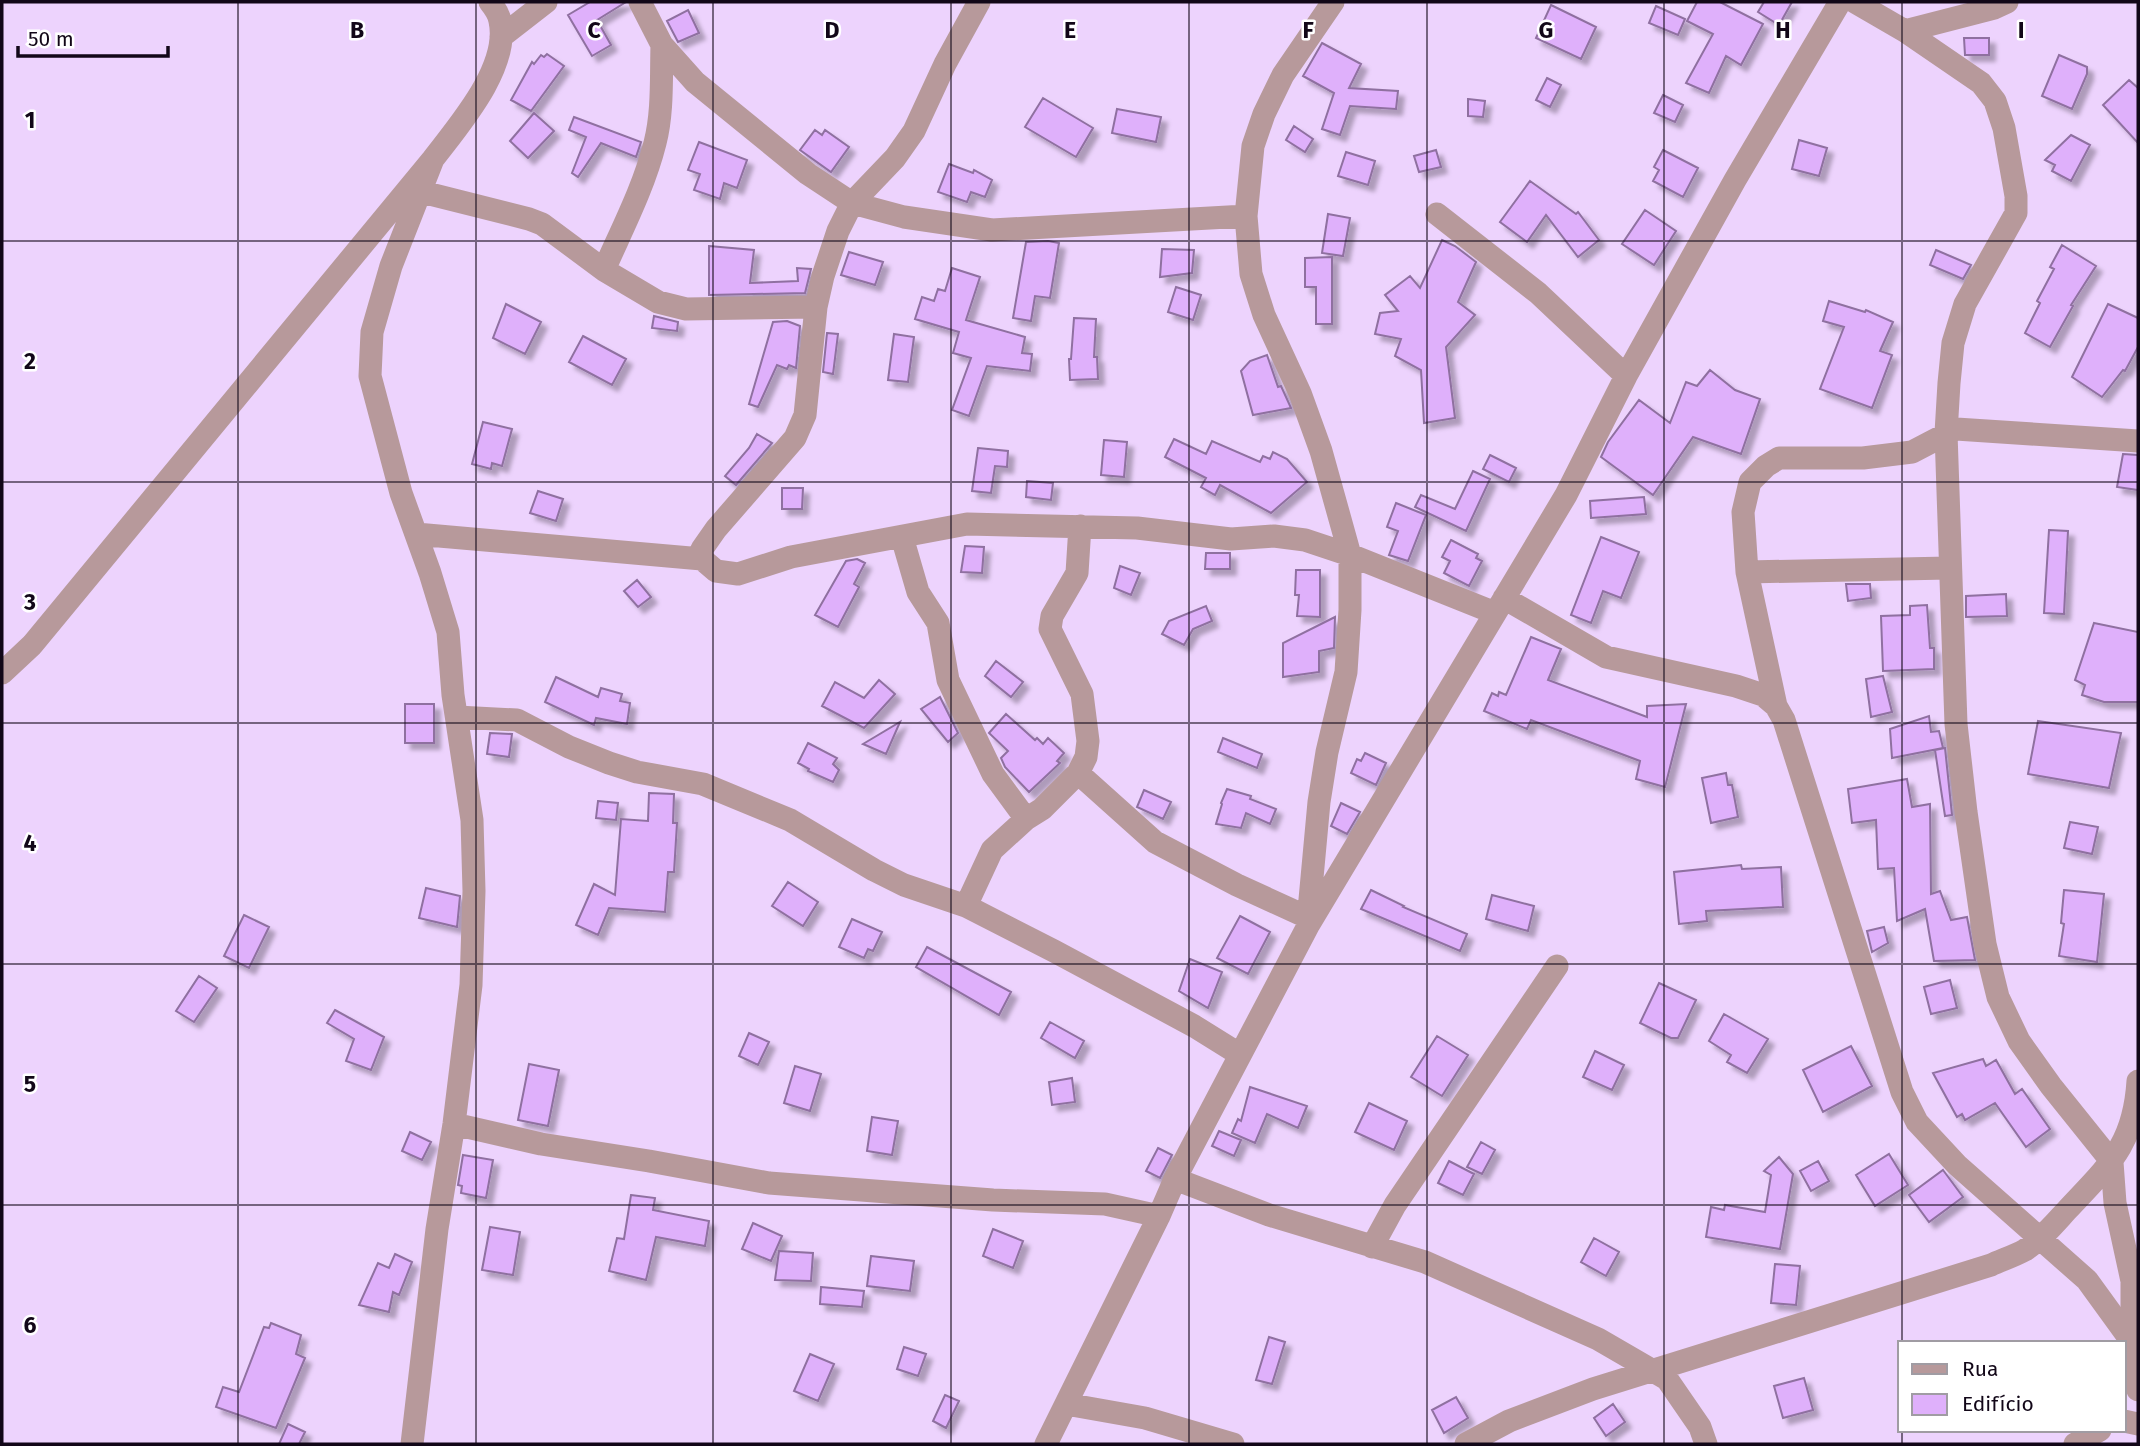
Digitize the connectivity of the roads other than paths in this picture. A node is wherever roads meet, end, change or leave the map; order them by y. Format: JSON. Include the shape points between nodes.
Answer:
{"nodes":[{"id":1,"x":490,"y":2,"type":"edge"},
{"id":2,"x":546,"y":2,"type":"edge"},
{"id":3,"x":640,"y":2,"type":"edge"},
{"id":4,"x":979,"y":2,"type":"edge"},
{"id":5,"x":1333,"y":2,"type":"edge"},
{"id":6,"x":1840,"y":2,"type":"edge"},
{"id":7,"x":1855,"y":2,"type":"edge"},
{"id":8,"x":2007,"y":2,"type":"edge"},
{"id":9,"x":1905,"y":31,"type":"junction"},
{"id":10,"x":501,"y":37,"type":"junction"},
{"id":11,"x":662,"y":45,"type":"junction"},
{"id":12,"x":433,"y":159,"type":"junction"},
{"id":13,"x":422,"y":191,"type":"junction"},
{"id":14,"x":852,"y":203,"type":"junction"},
{"id":15,"x":1437,"y":214,"type":"dead end"},
{"id":16,"x":1246,"y":216,"type":"junction"},
{"id":17,"x":604,"y":270,"type":"junction"},
{"id":18,"x":817,"y":307,"type":"junction"},
{"id":19,"x":1626,"y":376,"type":"junction"},
{"id":20,"x":1946,"y":433,"type":"junction"},
{"id":21,"x":2138,"y":441,"type":"edge"},
{"id":22,"x":1080,"y":526,"type":"junction"},
{"id":23,"x":416,"y":534,"type":"junction"},
{"id":24,"x":902,"y":537,"type":"junction"},
{"id":25,"x":1350,"y":555,"type":"junction"},
{"id":26,"x":702,"y":559,"type":"junction"},
{"id":27,"x":1949,"y":568,"type":"junction"},
{"id":28,"x":1747,"y":572,"type":"junction"},
{"id":29,"x":1499,"y":605,"type":"junction"},
{"id":30,"x":2,"y":673,"type":"edge"},
{"id":31,"x":1776,"y":706,"type":"junction"},
{"id":32,"x":457,"y":717,"type":"junction"},
{"id":33,"x":1079,"y":773,"type":"junction"},
{"id":34,"x":1026,"y":819,"type":"junction"},
{"id":35,"x":967,"y":906,"type":"junction"},
{"id":36,"x":1308,"y":920,"type":"junction"},
{"id":37,"x":1557,"y":966,"type":"dead end"},
{"id":38,"x":1238,"y":1054,"type":"junction"},
{"id":39,"x":2138,"y":1081,"type":"edge"},
{"id":40,"x":2136,"y":1117,"type":"edge"},
{"id":41,"x":454,"y":1124,"type":"junction"},
{"id":42,"x":2112,"y":1162,"type":"junction"},
{"id":43,"x":1175,"y":1179,"type":"junction"},
{"id":44,"x":1159,"y":1216,"type":"junction"},
{"id":45,"x":2041,"y":1238,"type":"junction"},
{"id":46,"x":1372,"y":1247,"type":"junction"},
{"id":47,"x":2132,"y":1342,"type":"junction"},
{"id":48,"x":1650,"y":1370,"type":"junction"},
{"id":49,"x":2138,"y":1391,"type":"edge"},
{"id":50,"x":1066,"y":1404,"type":"junction"},
{"id":51,"x":2096,"y":1432,"type":"edge"},
{"id":52,"x":412,"y":1444,"type":"edge"},
{"id":53,"x":1046,"y":1444,"type":"edge"},
{"id":54,"x":1233,"y":1444,"type":"edge"},
{"id":55,"x":1466,"y":1444,"type":"edge"},
{"id":56,"x":1706,"y":1444,"type":"edge"},
{"id":57,"x":2075,"y":1444,"type":"edge"}],
"edges":[{"from":1,"to":10,"type":"street","via":[[500,19]]},
{"from":2,"to":10,"type":"street"},
{"from":3,"to":11,"type":"street"},
{"from":4,"to":14,"type":"street","via":[[914,131]]},
{"from":5,"to":16,"type":"street","via":[[1283,75],[1264,114],[1253,146]]},
{"from":6,"to":19,"type":"street"},
{"from":7,"to":9,"type":"street"},
{"from":8,"to":9,"type":"street"},
{"from":9,"to":20,"type":"street","via":[[1981,83],[1995,101],[2016,196],[2016,213],[1957,327]]},
{"from":10,"to":12,"type":"street","via":[[484,90]]},
{"from":11,"to":14,"type":"street","via":[[695,82],[808,174]]},
{"from":11,"to":17,"type":"street","via":[[656,142]]},
{"from":12,"to":13,"type":"street"},
{"from":12,"to":30,"type":"street","via":[[32,645]]},
{"from":13,"to":17,"type":"street","via":[[529,219]]},
{"from":13,"to":23,"type":"street","via":[[391,266],[372,332],[370,376]]},
{"from":14,"to":16,"type":"street","via":[[904,217],[992,230]]},
{"from":14,"to":18,"type":"street","via":[[828,257]]},
{"from":15,"to":19,"type":"street","via":[[1538,293]]},
{"from":16,"to":25,"type":"street","via":[[1251,274],[1321,452]]},
{"from":17,"to":18,"type":"street","via":[[658,302],[686,309]]},
{"from":18,"to":26,"type":"street","via":[[805,415],[795,438],[716,529],[702,549]]},
{"from":19,"to":29,"type":"street","via":[[1566,495]]},
{"from":20,"to":21,"type":"street","via":[[1969,429]]},
{"from":20,"to":27,"type":"street"},
{"from":20,"to":28,"type":"street","via":[[1912,452],[1863,458],[1779,458],[1766,466],[1750,482],[1743,512]]},
{"from":22,"to":24,"type":"street","via":[[967,524]]},
{"from":22,"to":25,"type":"street","via":[[1231,539],[1273,536],[1305,540]]},
{"from":22,"to":33,"type":"street","via":[[1077,573],[1052,616],[1050,629],[1082,694],[1088,741]]},
{"from":23,"to":26,"type":"street"},
{"from":23,"to":32,"type":"street","via":[[448,632]]},
{"from":24,"to":26,"type":"street","via":[[792,557],[737,574],[716,571]]},
{"from":24,"to":34,"type":"street","via":[[918,592],[938,623],[948,680],[993,774]]},
{"from":25,"to":29,"type":"street"},
{"from":25,"to":36,"type":"street","via":[[1346,673],[1321,789]]},
{"from":27,"to":28,"type":"street"},
{"from":27,"to":42,"type":"street","via":[[1960,761],[1985,944],[1998,996],[2020,1041]]},
{"from":28,"to":31,"type":"street"},
{"from":29,"to":31,"type":"street","via":[[1606,657],[1736,686],[1763,695]]},
{"from":29,"to":36,"type":"street"},
{"from":31,"to":45,"type":"street","via":[[1902,1092],[1917,1122],[1956,1166]]},
{"from":32,"to":35,"type":"street","via":[[517,720],[618,766],[703,783],[790,820],[904,885]]},
{"from":32,"to":41,"type":"street","via":[[471,820],[474,891],[471,985]]},
{"from":33,"to":34,"type":"street"},
{"from":33,"to":36,"type":"street","via":[[1155,842]]},
{"from":34,"to":35,"type":"street","via":[[992,850]]},
{"from":35,"to":38,"type":"street"},
{"from":36,"to":38,"type":"street"},
{"from":37,"to":46,"type":"street","via":[[1395,1205]]},
{"from":38,"to":43,"type":"street"},
{"from":39,"to":40,"type":"street"},
{"from":40,"to":42,"type":"street"},
{"from":41,"to":44,"type":"street","via":[[541,1144],[769,1183],[1105,1204]]},
{"from":41,"to":52,"type":"street"},
{"from":42,"to":45,"type":"street"},
{"from":42,"to":47,"type":"street","via":[[2115,1203],[2132,1280]]},
{"from":43,"to":44,"type":"street"},
{"from":43,"to":46,"type":"street"},
{"from":44,"to":50,"type":"street"},
{"from":45,"to":47,"type":"street","via":[[2087,1280]]},
{"from":45,"to":48,"type":"street","via":[[1991,1265]]},
{"from":46,"to":48,"type":"street","via":[[1425,1262],[1598,1339]]},
{"from":47,"to":49,"type":"street"},
{"from":48,"to":55,"type":"street","via":[[1509,1421]]},
{"from":48,"to":56,"type":"street","via":[[1667,1378]]},
{"from":50,"to":53,"type":"street"},
{"from":50,"to":54,"type":"street","via":[[1145,1418]]},
{"from":51,"to":57,"type":"street"}]}
